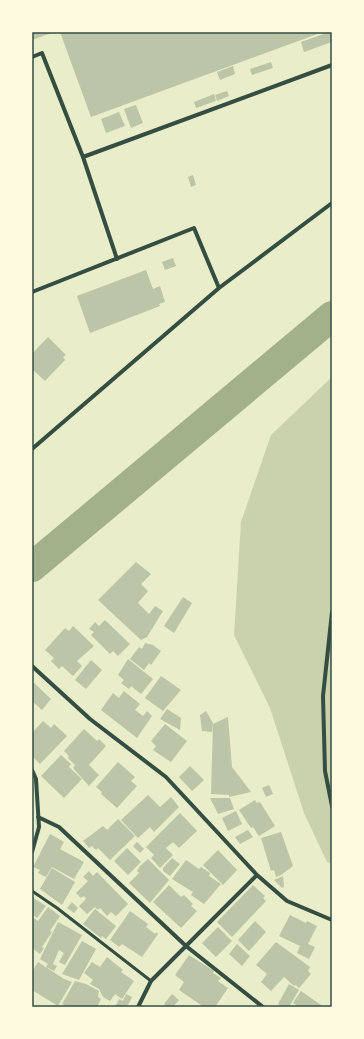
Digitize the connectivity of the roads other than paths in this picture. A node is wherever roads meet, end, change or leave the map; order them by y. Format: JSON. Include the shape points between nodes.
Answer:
{"nodes":[{"id":1,"x":32,"y":57,"type":"edge"},
{"id":2,"x":332,"y":65,"type":"edge"},
{"id":3,"x":83,"y":157,"type":"junction"},
{"id":4,"x":332,"y":203,"type":"edge"},
{"id":5,"x":117,"y":259,"type":"junction"},
{"id":6,"x":219,"y":288,"type":"junction"},
{"id":7,"x":32,"y":292,"type":"edge"},
{"id":8,"x":32,"y":449,"type":"edge"},
{"id":9,"x":332,"y":612,"type":"edge"},
{"id":10,"x":32,"y":666,"type":"edge"},
{"id":11,"x":32,"y":770,"type":"edge"},
{"id":12,"x":332,"y":806,"type":"edge"},
{"id":13,"x":38,"y":816,"type":"junction"},
{"id":14,"x":32,"y":852,"type":"edge"},
{"id":15,"x":258,"y":875,"type":"junction"},
{"id":16,"x":32,"y":891,"type":"edge"},
{"id":17,"x":332,"y":920,"type":"edge"},
{"id":18,"x":186,"y":946,"type":"junction"},
{"id":19,"x":151,"y":981,"type":"junction"},
{"id":20,"x":138,"y":1007,"type":"edge"},
{"id":21,"x":263,"y":1007,"type":"edge"}],
"edges":[{"from":1,"to":3,"type":"street","via":[[42,53]]},
{"from":2,"to":3,"type":"street"},
{"from":3,"to":5,"type":"street"},
{"from":4,"to":6,"type":"street"},
{"from":5,"to":6,"type":"street","via":[[194,228]]},
{"from":5,"to":7,"type":"street"},
{"from":6,"to":8,"type":"street"},
{"from":9,"to":12,"type":"street","via":[[323,696],[325,771]]},
{"from":10,"to":15,"type":"street","via":[[90,719],[166,777]]},
{"from":11,"to":13,"type":"street","via":[[36,779]]},
{"from":13,"to":14,"type":"street","via":[[39,827]]},
{"from":13,"to":18,"type":"street","via":[[59,827]]},
{"from":15,"to":17,"type":"street","via":[[287,901]]},
{"from":15,"to":18,"type":"street"},
{"from":16,"to":19,"type":"lane"},
{"from":18,"to":19,"type":"street"},
{"from":18,"to":21,"type":"street"},
{"from":19,"to":20,"type":"street"}]}
